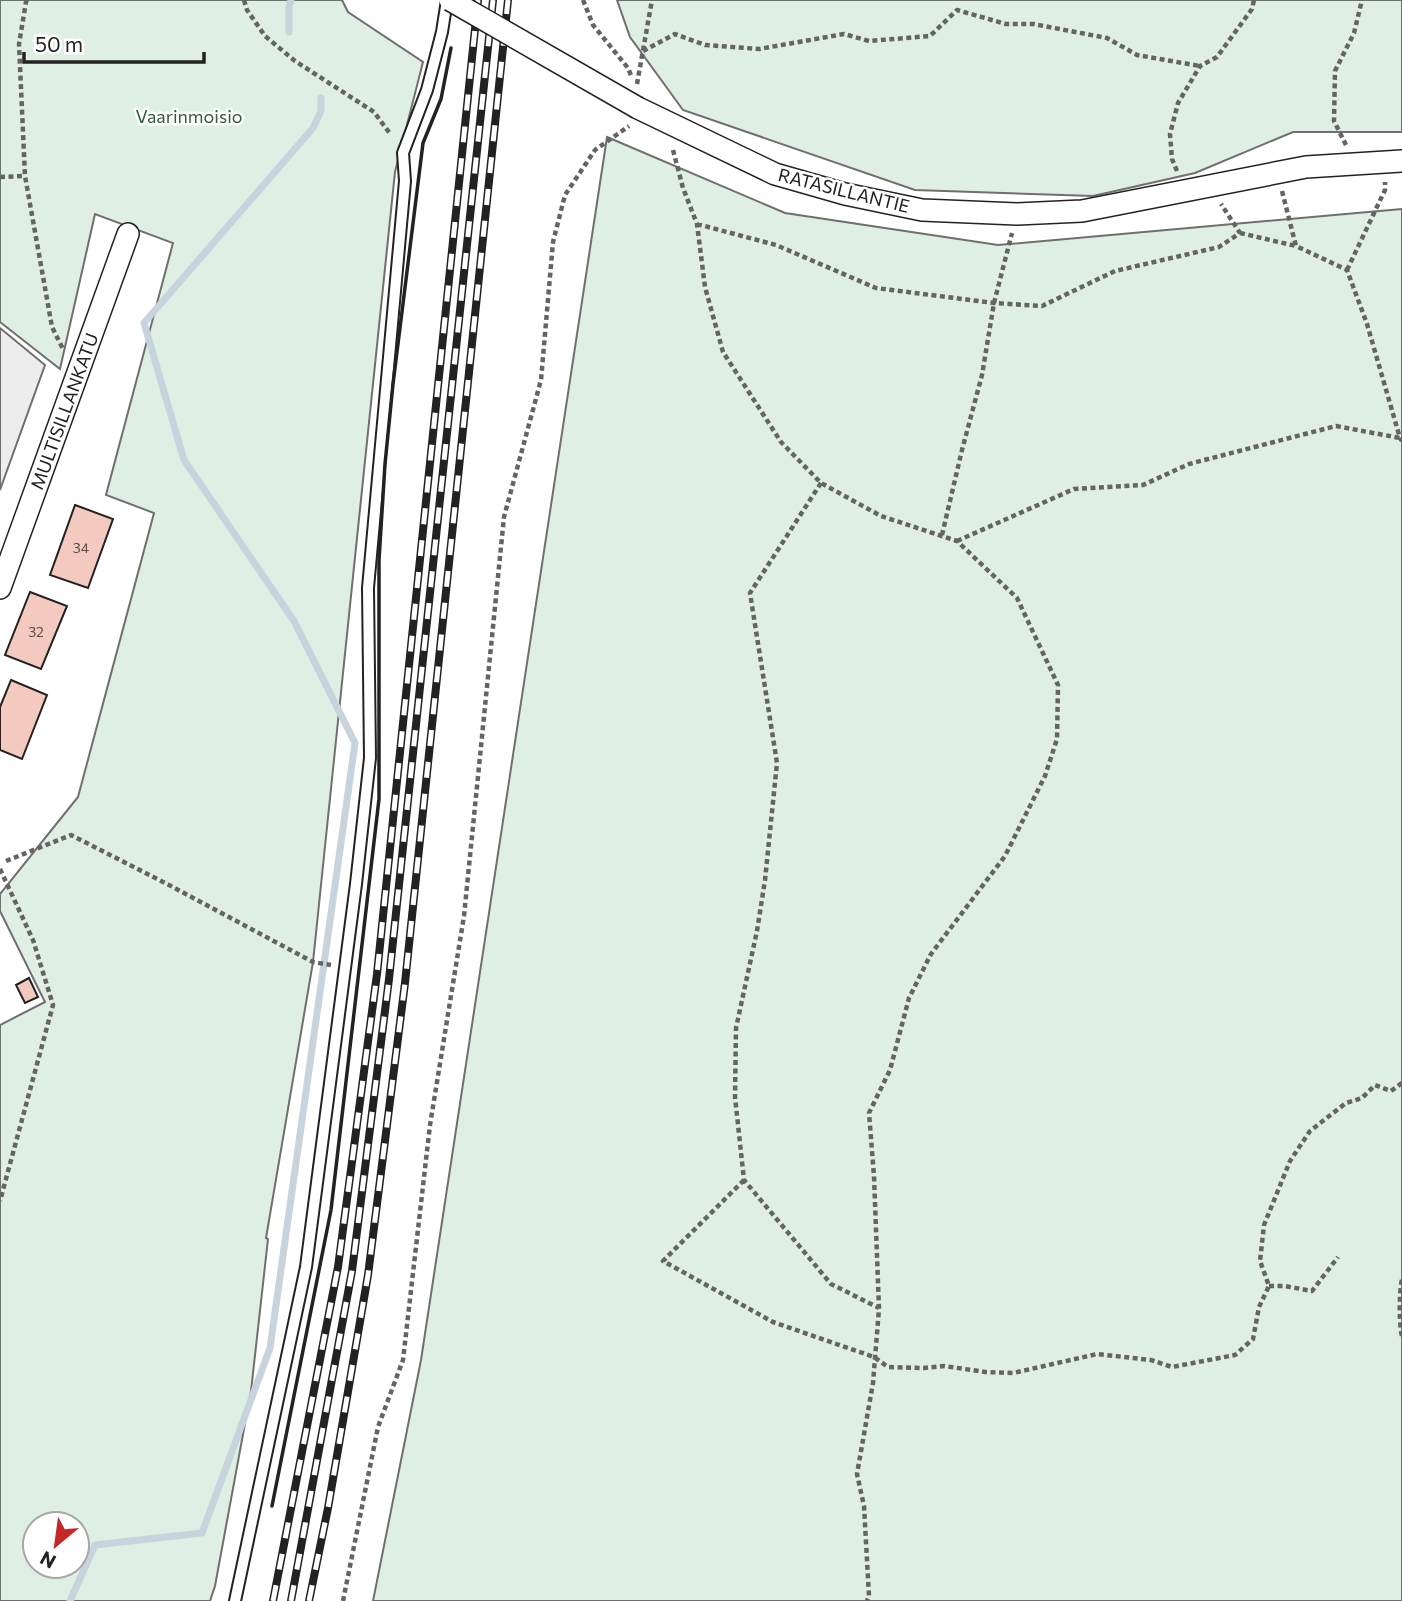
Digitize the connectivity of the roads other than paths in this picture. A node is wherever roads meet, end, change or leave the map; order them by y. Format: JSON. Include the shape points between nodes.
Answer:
{"nodes":[{"id":1,"x":449,"y":0,"type":"edge"},
{"id":2,"x":1393,"y":161,"type":"edge"},
{"id":3,"x":128,"y":234,"type":"dead end"},
{"id":4,"x":0,"y":588,"type":"edge"},
{"id":5,"x":236,"y":1601,"type":"edge"}],
"edges":[{"from":1,"to":2,"type":"street","name":"RATASILLANTIE","bridge":true,"via":[[637,98],[665,122],[775,174],[922,210],[1082,211],[1306,167]]},
{"from":1,"to":5,"type":"lane","via":[[427,90],[404,153],[368,588],[370,758],[306,1267]]},
{"from":3,"to":4,"type":"street","name":"MULTISILLANKATU"}]}
